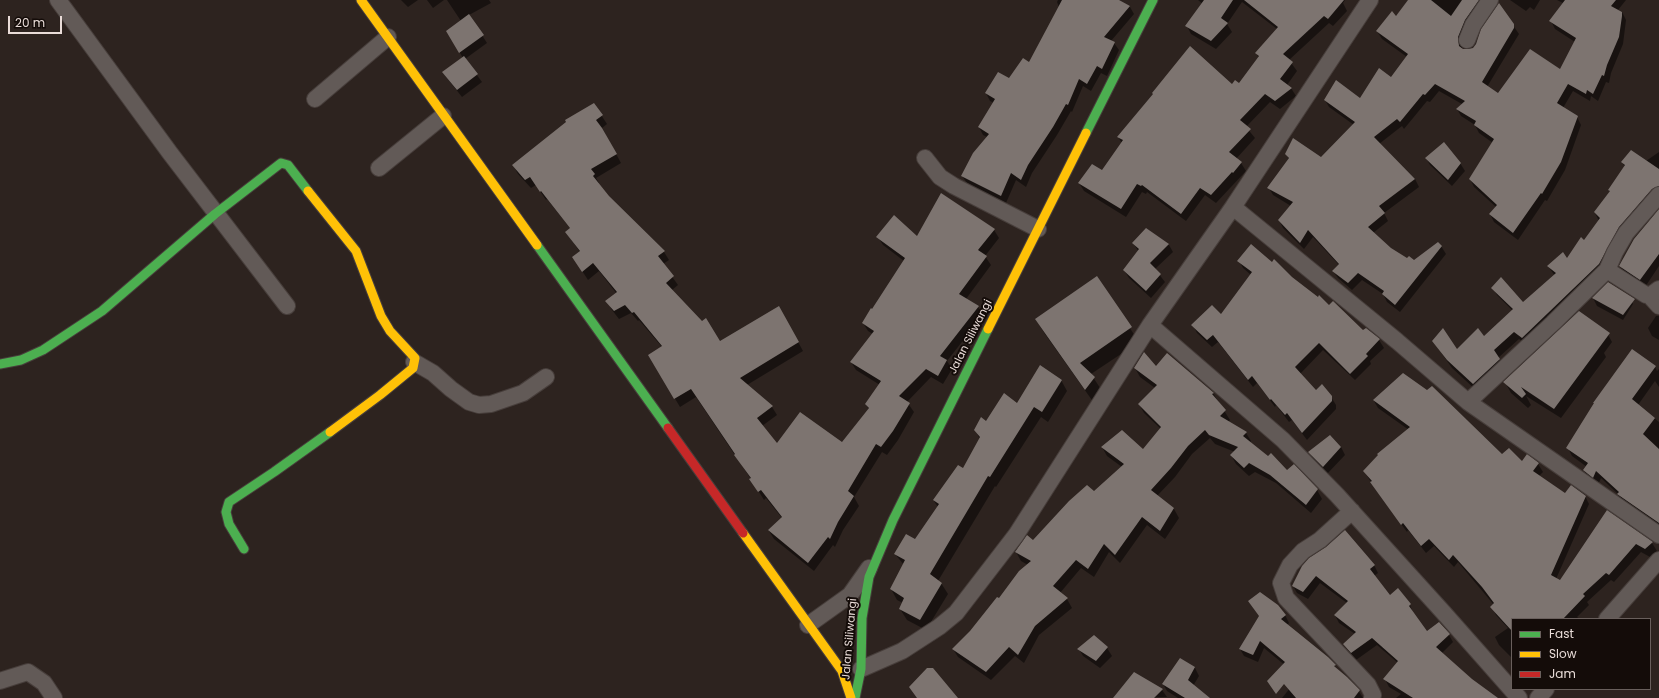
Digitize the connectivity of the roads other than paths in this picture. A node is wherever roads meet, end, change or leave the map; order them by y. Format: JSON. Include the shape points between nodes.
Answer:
{"nodes":[{"id":1,"x":58,"y":0,"type":"edge"},
{"id":2,"x":361,"y":0,"type":"edge"},
{"id":3,"x":1153,"y":0,"type":"edge"},
{"id":4,"x":1370,"y":0,"type":"edge"},
{"id":5,"x":1490,"y":0,"type":"edge"},
{"id":6,"x":388,"y":37,"type":"junction"},
{"id":7,"x":1467,"y":40,"type":"dead end"},
{"id":8,"x":315,"y":100,"type":"dead end"},
{"id":9,"x":443,"y":116,"type":"junction"},
{"id":10,"x":925,"y":158,"type":"dead end"},
{"id":11,"x":378,"y":168,"type":"dead end"},
{"id":12,"x":1659,"y":195,"type":"edge"},
{"id":13,"x":1233,"y":207,"type":"junction"},
{"id":14,"x":215,"y":214,"type":"junction"},
{"id":15,"x":1038,"y":229,"type":"junction"},
{"id":16,"x":1607,"y":270,"type":"junction"},
{"id":17,"x":1656,"y":297,"type":"edge"},
{"id":18,"x":287,"y":306,"type":"dead end"},
{"id":19,"x":1150,"y":325,"type":"junction"},
{"id":20,"x":414,"y":362,"type":"junction"},
{"id":21,"x":0,"y":364,"type":"edge"},
{"id":22,"x":546,"y":377,"type":"dead end"},
{"id":23,"x":1468,"y":402,"type":"junction"},
{"id":24,"x":1352,"y":511,"type":"junction"},
{"id":25,"x":1659,"y":535,"type":"edge"},
{"id":26,"x":244,"y":549,"type":"dead end"},
{"id":27,"x":875,"y":560,"type":"junction"},
{"id":28,"x":1659,"y":560,"type":"edge"},
{"id":29,"x":1608,"y":618,"type":"edge"},
{"id":30,"x":808,"y":625,"type":"junction"},
{"id":31,"x":861,"y":670,"type":"junction"},
{"id":32,"x":0,"y":681,"type":"edge"},
{"id":33,"x":1511,"y":690,"type":"edge"},
{"id":34,"x":1511,"y":690,"type":"edge"},
{"id":35,"x":1545,"y":690,"type":"edge"},
{"id":36,"x":54,"y":698,"type":"edge"},
{"id":37,"x":851,"y":698,"type":"edge"},
{"id":38,"x":855,"y":698,"type":"edge"},
{"id":39,"x":1372,"y":698,"type":"edge"},
{"id":40,"x":1518,"y":698,"type":"edge"},
{"id":41,"x":1538,"y":698,"type":"edge"}],
"edges":[{"from":1,"to":14,"type":"street"},
{"from":2,"to":6,"type":"street"},
{"from":3,"to":15,"type":"street","name":"Jalan Siliwangi"},
{"from":4,"to":13,"type":"street"},
{"from":5,"to":7,"type":"street"},
{"from":6,"to":8,"type":"street"},
{"from":6,"to":9,"type":"street"},
{"from":9,"to":11,"type":"street"},
{"from":9,"to":30,"type":"street"},
{"from":10,"to":15,"type":"street","via":[[940,177],[954,186]]},
{"from":12,"to":16,"type":"street","via":[[1626,233]]},
{"from":13,"to":19,"type":"street"},
{"from":13,"to":23,"type":"street"},
{"from":14,"to":18,"type":"street"},
{"from":14,"to":20,"type":"street","via":[[274,167],[281,163],[288,165],[356,251],[381,316],[390,331],[415,358]]},
{"from":14,"to":21,"type":"street","via":[[102,311],[43,350],[20,360]]},
{"from":15,"to":27,"type":"street","name":"Jalan Siliwangi","via":[[892,520]]},
{"from":16,"to":17,"type":"street","via":[[1646,295]]},
{"from":16,"to":23,"type":"street"},
{"from":19,"to":24,"type":"street","via":[[1283,440]]},
{"from":19,"to":31,"type":"street","via":[[1016,535],[956,613],[902,651]]},
{"from":20,"to":22,"type":"street","via":[[433,373],[469,402],[479,405],[491,404],[523,393]]},
{"from":20,"to":26,"type":"street","via":[[413,368],[380,395],[229,502],[226,512],[229,524]]},
{"from":23,"to":25,"type":"street"},
{"from":24,"to":33,"type":"street"},
{"from":24,"to":39,"type":"street","via":[[1320,540],[1303,551],[1290,565],[1281,583],[1286,598],[1368,685]]},
{"from":27,"to":30,"type":"street","via":[[850,595]]},
{"from":27,"to":31,"type":"street","name":"Jalan Siliwangi","via":[[869,577],[862,618]]},
{"from":28,"to":29,"type":"street"},
{"from":30,"to":37,"type":"street","via":[[842,671]]},
{"from":31,"to":38,"type":"street","name":"Jalan Siliwangi"},
{"from":32,"to":36,"type":"street","via":[[28,672],[44,683]]},
{"from":34,"to":40,"type":"street"},
{"from":35,"to":41,"type":"street"}]}
